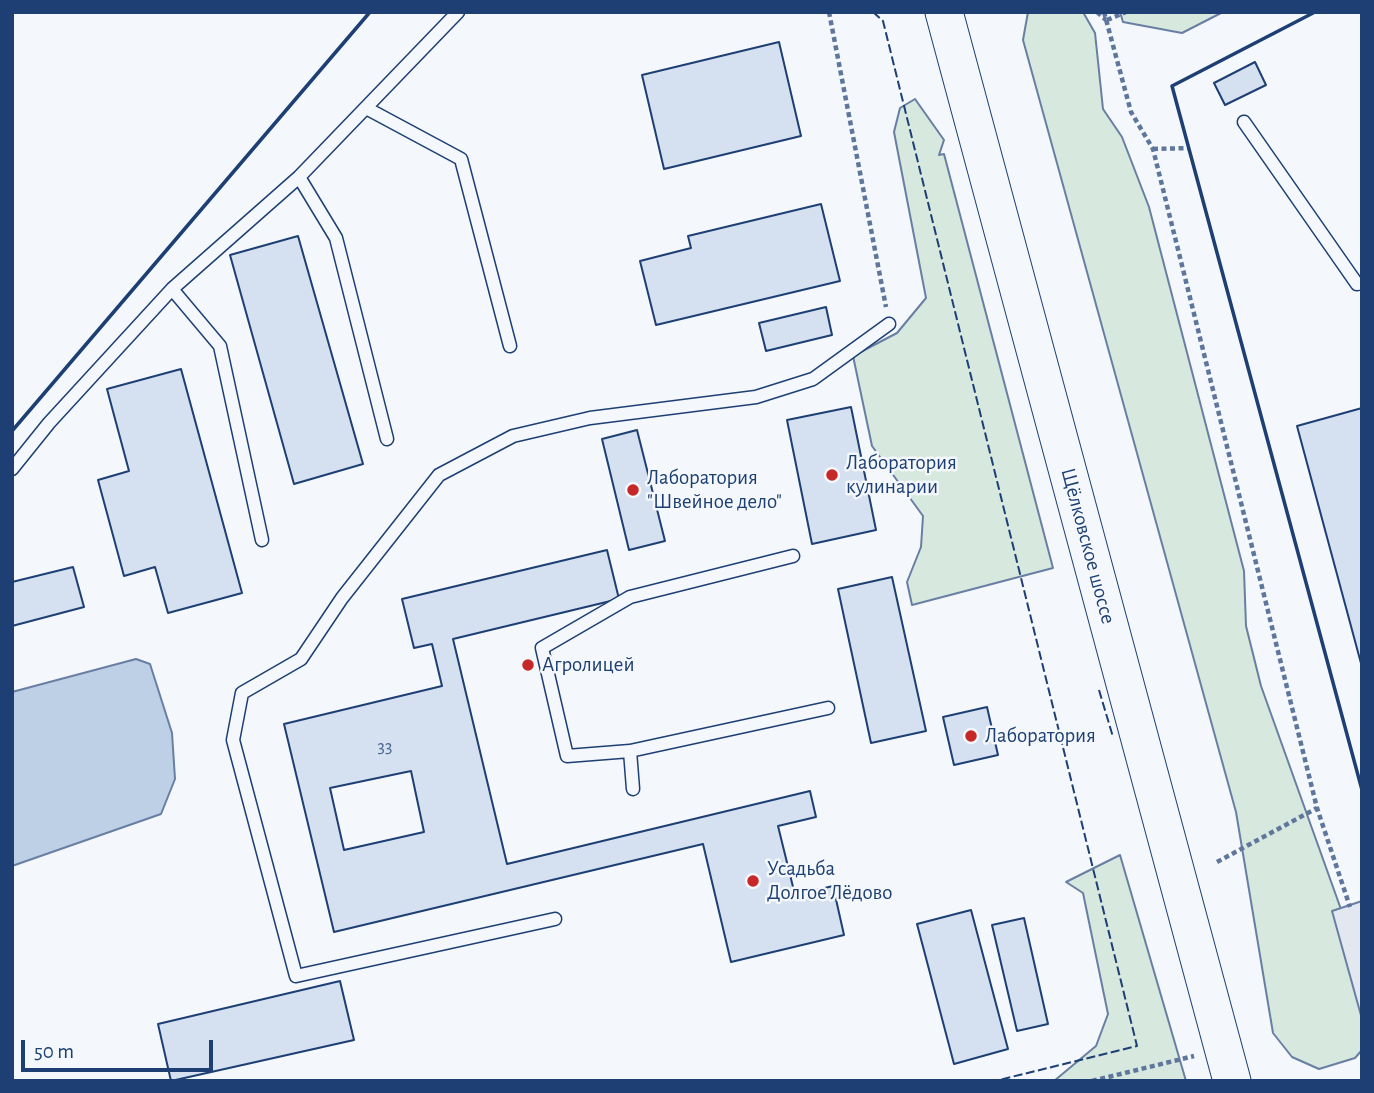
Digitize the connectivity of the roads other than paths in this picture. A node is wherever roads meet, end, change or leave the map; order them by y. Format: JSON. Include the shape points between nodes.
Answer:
{"nodes":[{"id":1,"x":458,"y":12,"type":"edge"},
{"id":2,"x":944,"y":12,"type":"edge"},
{"id":3,"x":366,"y":108,"type":"junction"},
{"id":4,"x":1244,"y":121,"type":"dead end"},
{"id":5,"x":299,"y":177,"type":"junction"},
{"id":6,"x":1362,"y":283,"type":"edge"},
{"id":7,"x":172,"y":289,"type":"junction"},
{"id":8,"x":889,"y":324,"type":"road end"},
{"id":9,"x":510,"y":346,"type":"dead end"},
{"id":10,"x":387,"y":439,"type":"dead end"},
{"id":11,"x":12,"y":469,"type":"edge"},
{"id":12,"x":262,"y":540,"type":"dead end"},
{"id":13,"x":793,"y":556,"type":"dead end"},
{"id":14,"x":828,"y":708,"type":"dead end"},
{"id":15,"x":630,"y":751,"type":"junction"},
{"id":16,"x":633,"y":789,"type":"dead end"},
{"id":17,"x":555,"y":919,"type":"dead end"},
{"id":18,"x":1232,"y":1081,"type":"edge"}],
"edges":[{"from":1,"to":3,"type":"lane"},
{"from":2,"to":18,"type":"main road","name":"Щёлковское шоссе"},
{"from":3,"to":5,"type":"lane"},
{"from":3,"to":9,"type":"lane","via":[[461,159]]},
{"from":4,"to":6,"type":"lane","via":[[1357,284]]},
{"from":5,"to":7,"type":"lane"},
{"from":5,"to":10,"type":"lane","via":[[336,238]]},
{"from":7,"to":11,"type":"lane"},
{"from":7,"to":12,"type":"lane","via":[[220,346]]},
{"from":8,"to":17,"type":"lane","via":[[813,379],[756,397],[590,418],[513,436],[439,475],[342,598],[301,659],[242,693],[233,740],[296,976]]},
{"from":13,"to":15,"type":"lane","via":[[630,597],[542,648],[567,756]]},
{"from":14,"to":15,"type":"lane"},
{"from":15,"to":16,"type":"lane"}]}
